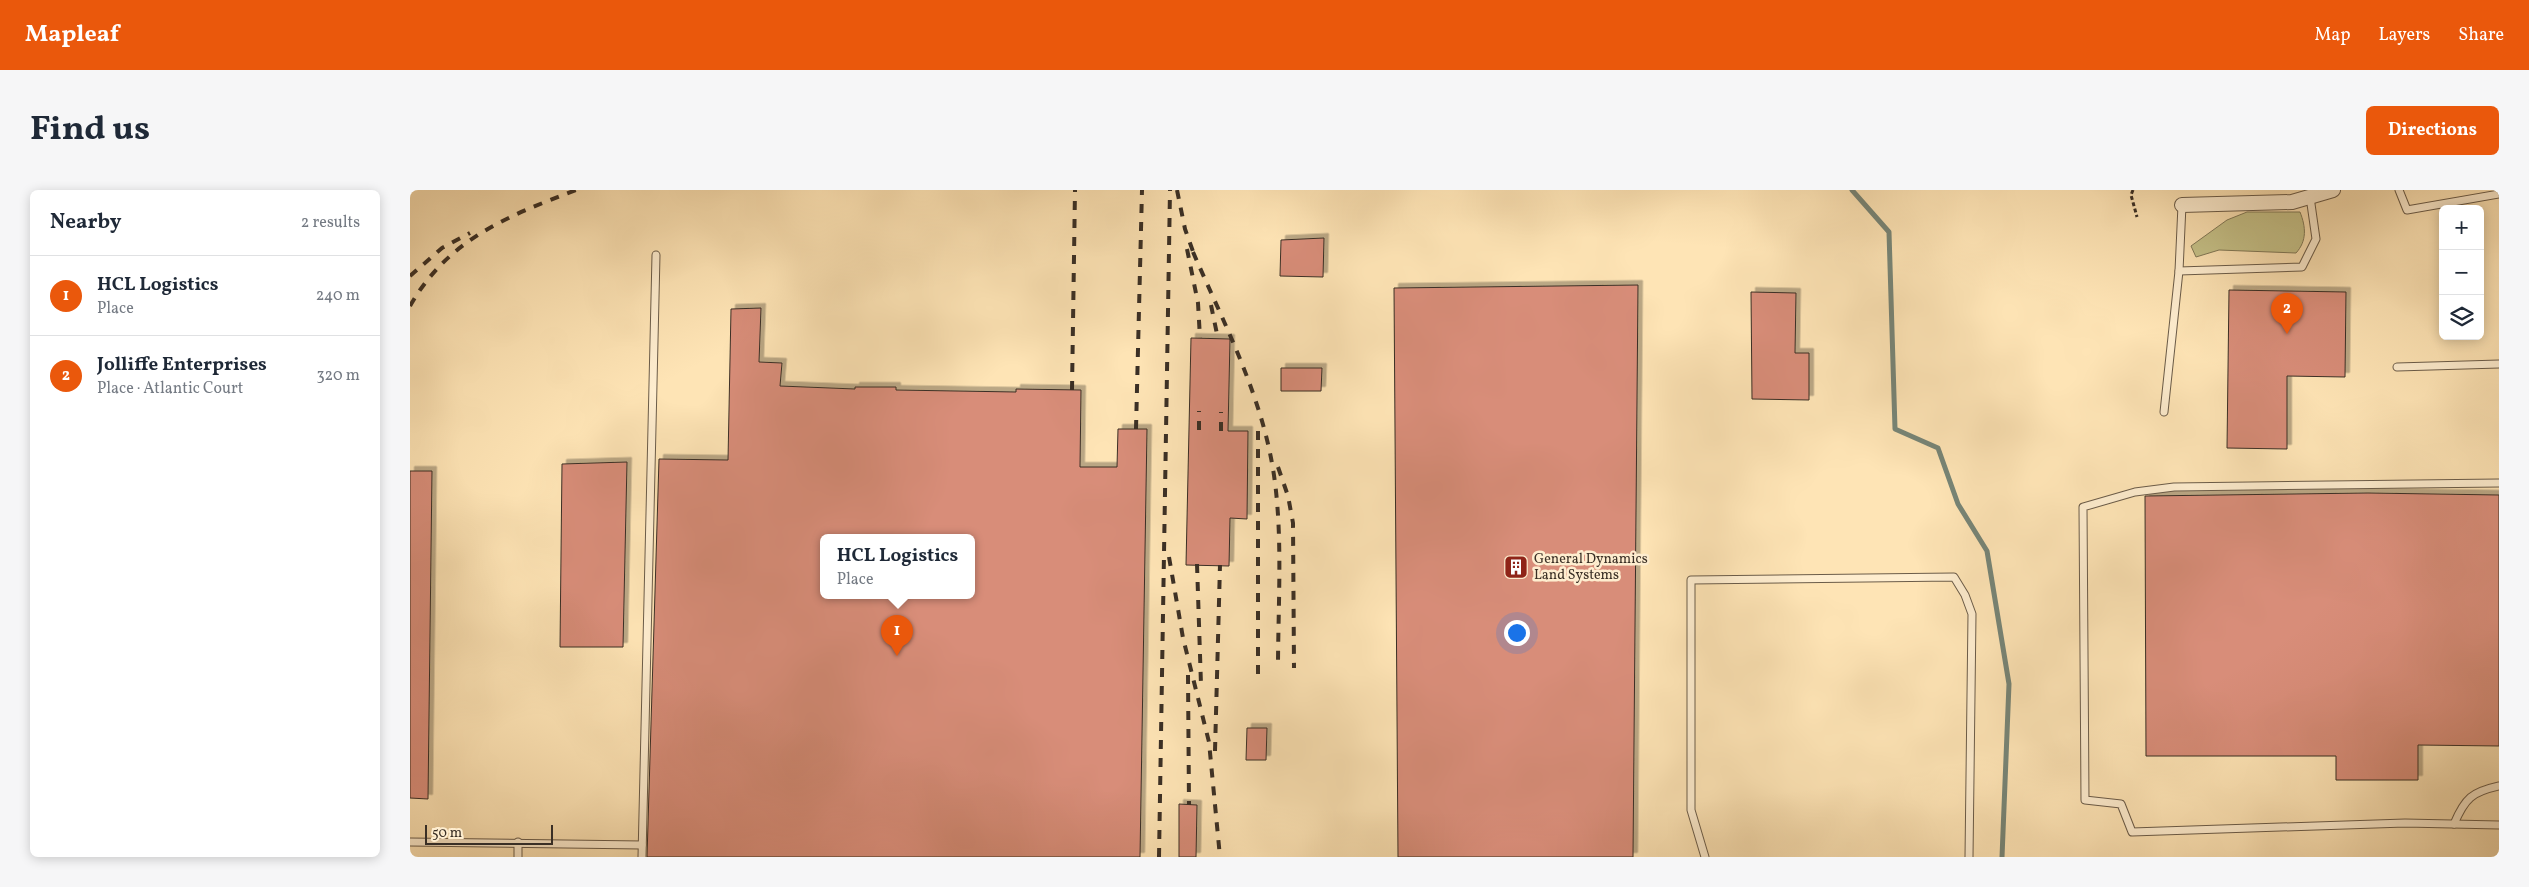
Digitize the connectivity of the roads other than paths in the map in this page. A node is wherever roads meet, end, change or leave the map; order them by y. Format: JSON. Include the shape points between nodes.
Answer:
{"nodes":[{"id":1,"x":2333,"y":190,"type":"edge"},
{"id":2,"x":2399,"y":190,"type":"edge"},
{"id":3,"x":2499,"y":194,"type":"edge"},
{"id":4,"x":2310,"y":197,"type":"junction"},
{"id":5,"x":2182,"y":205,"type":"joint"},
{"id":6,"x":656,"y":255,"type":"dead end"},
{"id":7,"x":2179,"y":271,"type":"junction"},
{"id":8,"x":2499,"y":364,"type":"edge"},
{"id":9,"x":2397,"y":367,"type":"dead end"},
{"id":10,"x":2164,"y":412,"type":"dead end"},
{"id":11,"x":2499,"y":483,"type":"edge"},
{"id":12,"x":2499,"y":786,"type":"edge"},
{"id":13,"x":2454,"y":824,"type":"junction"},
{"id":14,"x":2499,"y":825,"type":"edge"},
{"id":15,"x":410,"y":842,"type":"edge"},
{"id":16,"x":518,"y":842,"type":"junction"},
{"id":17,"x":642,"y":845,"type":"junction"},
{"id":18,"x":518,"y":857,"type":"edge"},
{"id":19,"x":642,"y":857,"type":"edge"},
{"id":20,"x":1705,"y":857,"type":"edge"},
{"id":21,"x":1969,"y":857,"type":"edge"}],
"edges":[{"from":1,"to":4,"type":"street"},
{"from":2,"to":3,"type":"lane","via":[[2407,210]]},
{"from":4,"to":5,"type":"street","via":[[2292,202]]},
{"from":4,"to":7,"type":"lane","via":[[2316,239],[2302,267]]},
{"from":5,"to":7,"type":"lane"},
{"from":6,"to":17,"type":"lane"},
{"from":7,"to":10,"type":"lane"},
{"from":8,"to":9,"type":"lane"},
{"from":11,"to":13,"type":"lane","via":[[2174,486],[2134,492],[2083,508],[2085,800],[2121,804],[2132,832]]},
{"from":12,"to":13,"type":"lane","via":[[2479,790],[2462,804]]},
{"from":13,"to":14,"type":"lane"},
{"from":15,"to":16,"type":"lane"},
{"from":16,"to":17,"type":"lane"},
{"from":16,"to":18,"type":"lane"},
{"from":17,"to":19,"type":"lane"},
{"from":20,"to":21,"type":"lane","via":[[1692,810],[1691,580],[1954,577],[1972,614]]}]}
